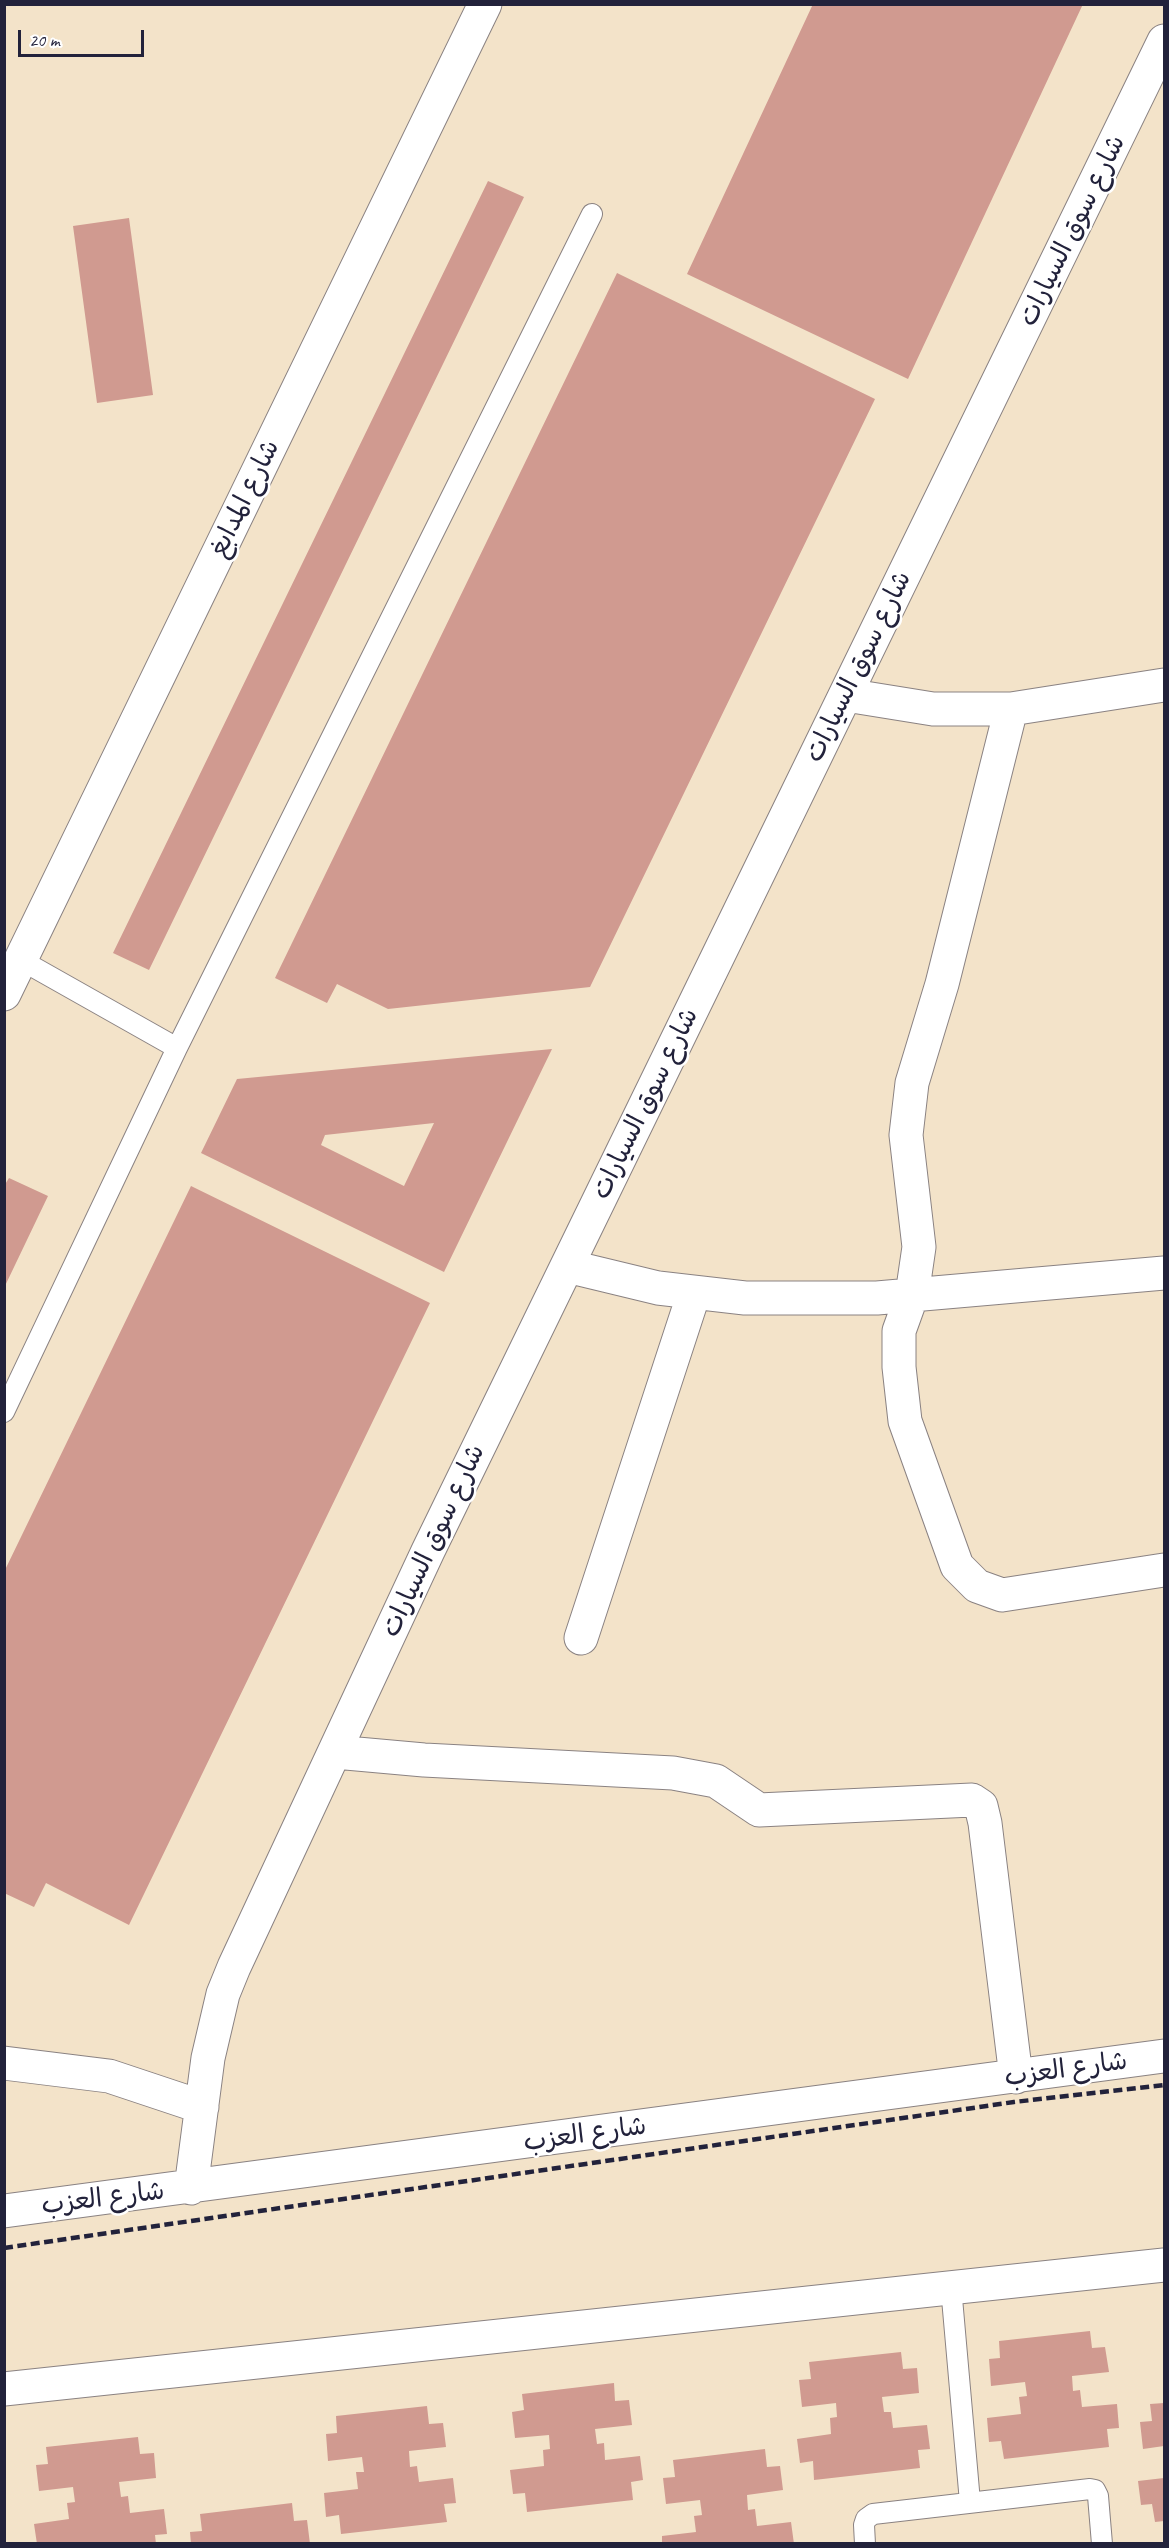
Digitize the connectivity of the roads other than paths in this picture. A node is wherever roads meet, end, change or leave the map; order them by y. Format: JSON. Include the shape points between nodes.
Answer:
{"nodes":[{"id":1,"x":485,"y":4,"type":"edge"},
{"id":2,"x":1164,"y":41,"type":"edge"},
{"id":3,"x":592,"y":214,"type":"dead end"},
{"id":4,"x":1164,"y":685,"type":"edge"},
{"id":5,"x":846,"y":695,"type":"junction"},
{"id":6,"x":1011,"y":709,"type":"junction"},
{"id":7,"x":21,"y":960,"type":"junction"},
{"id":8,"x":4,"y":994,"type":"edge"},
{"id":9,"x":177,"y":1048,"type":"junction"},
{"id":10,"x":567,"y":1266,"type":"junction"},
{"id":11,"x":1164,"y":1273,"type":"edge"},
{"id":12,"x":694,"y":1293,"type":"junction"},
{"id":13,"x":912,"y":1295,"type":"junction"},
{"id":14,"x":4,"y":1412,"type":"edge"},
{"id":15,"x":1164,"y":1570,"type":"edge"},
{"id":16,"x":581,"y":1638,"type":"dead end"},
{"id":17,"x":335,"y":1752,"type":"junction"},
{"id":18,"x":1164,"y":2056,"type":"edge"},
{"id":19,"x":4,"y":2063,"type":"edge"},
{"id":20,"x":1016,"y":2077,"type":"junction"},
{"id":21,"x":202,"y":2107,"type":"junction"},
{"id":22,"x":191,"y":2188,"type":"junction"},
{"id":23,"x":4,"y":2211,"type":"edge"},
{"id":24,"x":1164,"y":2265,"type":"edge"},
{"id":25,"x":951,"y":2287,"type":"junction"},
{"id":26,"x":4,"y":2388,"type":"edge"},
{"id":27,"x":970,"y":2502,"type":"junction"},
{"id":28,"x":866,"y":2544,"type":"edge"},
{"id":29,"x":1102,"y":2544,"type":"edge"}],
"edges":[{"from":1,"to":7,"type":"street","name":"شارع المدابغ"},
{"from":2,"to":5,"type":"street","name":"شارع سوق السيارات"},
{"from":3,"to":9,"type":"lane"},
{"from":4,"to":6,"type":"street"},
{"from":5,"to":6,"type":"street","via":[[933,709]]},
{"from":5,"to":10,"type":"street","name":"شارع سوق السيارات"},
{"from":6,"to":13,"type":"street","via":[[942,984],[912,1083],[906,1135],[919,1247]]},
{"from":7,"to":8,"type":"street","name":"شارع المدابغ"},
{"from":7,"to":9,"type":"lane"},
{"from":9,"to":14,"type":"lane"},
{"from":10,"to":12,"type":"street"},
{"from":10,"to":17,"type":"street","name":"شارع سوق السيارات"},
{"from":11,"to":13,"type":"street"},
{"from":12,"to":13,"type":"street","via":[[745,1298]]},
{"from":12,"to":16,"type":"street"},
{"from":13,"to":15,"type":"street","via":[[899,1331],[905,1421],[957,1566],[977,1586],[1002,1595]]},
{"from":17,"to":20,"type":"street","via":[[673,1773],[716,1781],[759,1810],[972,1800],[981,1806],[985,1823]]},
{"from":17,"to":21,"type":"street","name":"شارع سوق السيارات","via":[[223,1994],[208,2058]]},
{"from":18,"to":20,"type":"street","name":"شارع العزب"},
{"from":19,"to":21,"type":"street","via":[[109,2076]]},
{"from":20,"to":22,"type":"street","name":"شارع العزب"},
{"from":21,"to":22,"type":"street","name":"شارع سوق السيارات"},
{"from":22,"to":23,"type":"street","name":"شارع العزب"},
{"from":24,"to":25,"type":"street"},
{"from":25,"to":26,"type":"street"},
{"from":25,"to":27,"type":"lane"},
{"from":27,"to":28,"type":"lane","via":[[873,2514],[864,2525]]},
{"from":27,"to":29,"type":"lane","via":[[1095,2490]]}]}
